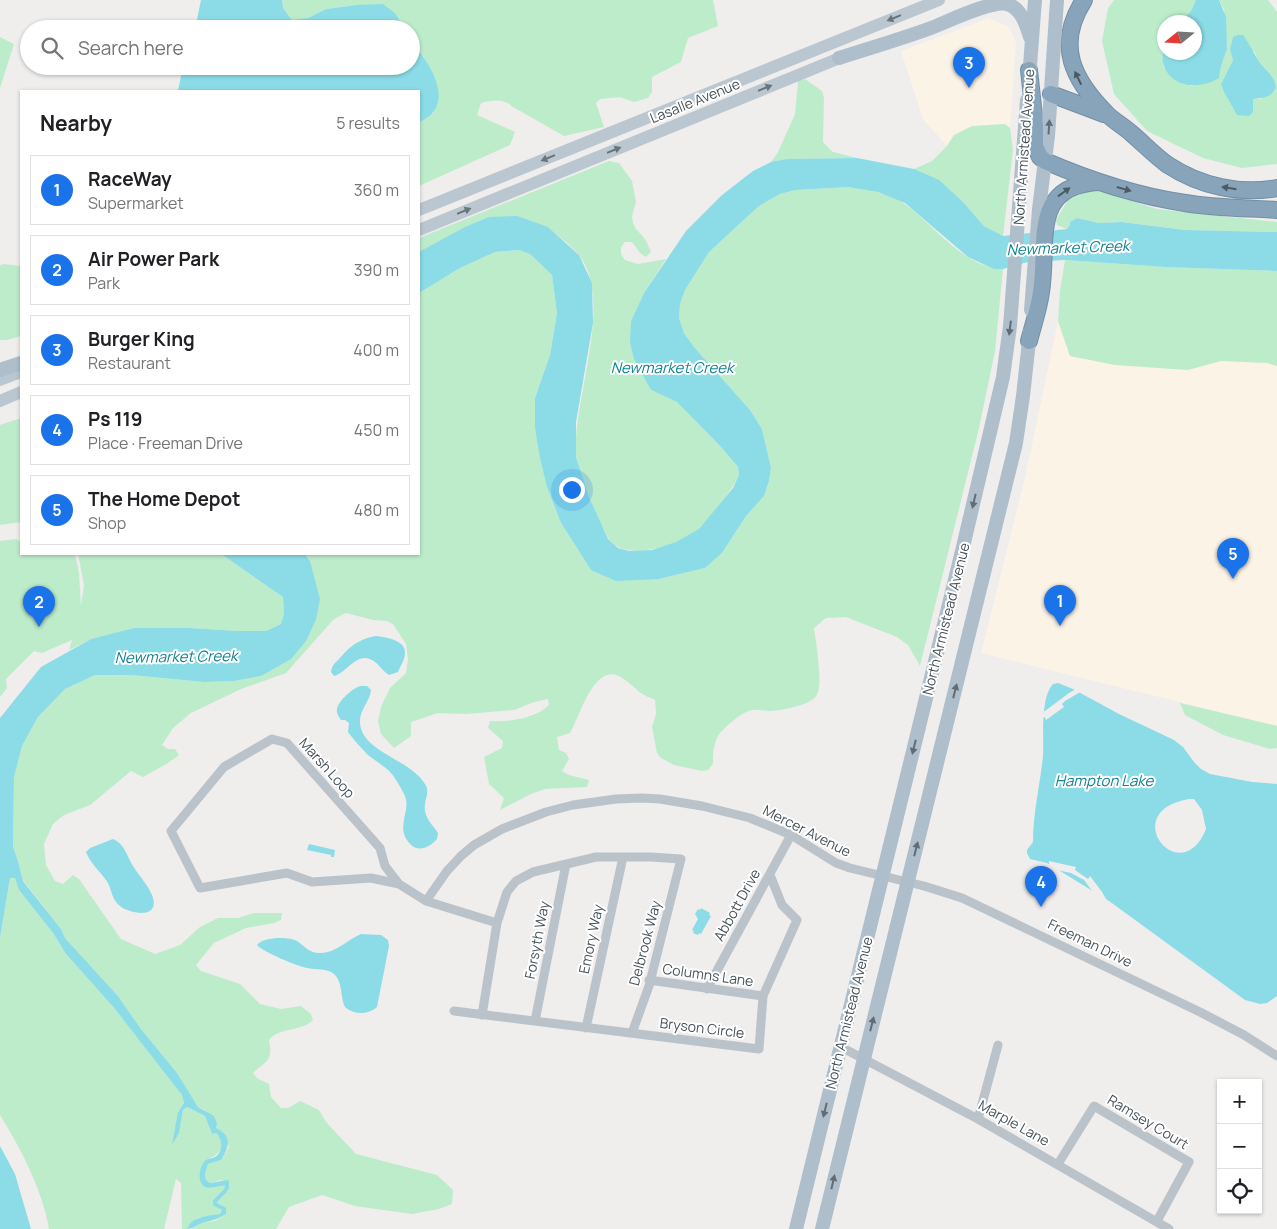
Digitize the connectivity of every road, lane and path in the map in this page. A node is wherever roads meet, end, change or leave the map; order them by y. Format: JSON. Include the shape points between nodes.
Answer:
{"nodes":[{"id":1,"x":939,"y":0,"type":"edge"},
{"id":2,"x":984,"y":0,"type":"edge"},
{"id":3,"x":1035,"y":0,"type":"edge"},
{"id":4,"x":1057,"y":0,"type":"edge"},
{"id":5,"x":1084,"y":0,"type":"edge"},
{"id":6,"x":1032,"y":44,"type":"junction"},
{"id":7,"x":839,"y":58,"type":"junction"},
{"id":8,"x":1030,"y":70,"type":"junction"},
{"id":9,"x":1051,"y":94,"type":"junction"},
{"id":10,"x":1108,"y":116,"type":"junction"},
{"id":11,"x":1045,"y":161,"type":"junction"},
{"id":12,"x":1102,"y":182,"type":"junction"},
{"id":13,"x":1277,"y":188,"type":"edge"},
{"id":14,"x":420,"y":210,"type":"edge"},
{"id":15,"x":1277,"y":210,"type":"edge"},
{"id":16,"x":1042,"y":225,"type":"junction"},
{"id":17,"x":420,"y":230,"type":"edge"},
{"id":18,"x":1029,"y":341,"type":"joint"},
{"id":19,"x":20,"y":362,"type":"edge"},
{"id":20,"x":0,"y":370,"type":"edge"},
{"id":21,"x":20,"y":372,"type":"edge"},
{"id":22,"x":0,"y":380,"type":"edge"},
{"id":23,"x":20,"y":392,"type":"edge"},
{"id":24,"x":0,"y":401,"type":"edge"},
{"id":25,"x":791,"y":835,"type":"junction"},
{"id":26,"x":623,"y":857,"type":"junction"},
{"id":27,"x":566,"y":864,"type":"junction"},
{"id":28,"x":770,"y":875,"type":"junction"},
{"id":29,"x":882,"y":875,"type":"junction"},
{"id":30,"x":908,"y":882,"type":"junction"},
{"id":31,"x":399,"y":884,"type":"junction"},
{"id":32,"x":426,"y":901,"type":"junction"},
{"id":33,"x":497,"y":923,"type":"junction"},
{"id":34,"x":649,"y":980,"type":"junction"},
{"id":35,"x":707,"y":989,"type":"junction"},
{"id":36,"x":763,"y":996,"type":"junction"},
{"id":37,"x":454,"y":1011,"type":"dead end"},
{"id":38,"x":482,"y":1015,"type":"junction"},
{"id":39,"x":535,"y":1021,"type":"junction"},
{"id":40,"x":586,"y":1028,"type":"junction"},
{"id":41,"x":632,"y":1034,"type":"junction"},
{"id":42,"x":998,"y":1045,"type":"dead end"},
{"id":43,"x":841,"y":1047,"type":"junction"},
{"id":44,"x":1277,"y":1056,"type":"edge"},
{"id":45,"x":864,"y":1058,"type":"junction"},
{"id":46,"x":978,"y":1119,"type":"junction"},
{"id":47,"x":1058,"y":1164,"type":"junction"},
{"id":48,"x":1157,"y":1221,"type":"junction"},
{"id":49,"x":796,"y":1229,"type":"edge"},
{"id":50,"x":822,"y":1229,"type":"edge"},
{"id":51,"x":1169,"y":1229,"type":"edge"}],
"edges":[{"from":1,"to":14,"type":"main road","name":"Lasalle Avenue","one_way":true},
{"from":2,"to":7,"type":"main road","name":"Lasalle Avenue"},
{"from":3,"to":6,"type":"main road","name":"North Armistead Avenue"},
{"from":4,"to":9,"type":"main road","name":"North Armistead Avenue"},
{"from":10,"to":5,"type":"highway","one_way":true,"via":[[1081,84],[1071,57],[1071,30]]},
{"from":6,"to":7,"type":"main road","via":[[1019,12],[1010,4],[999,3]]},
{"from":6,"to":8,"type":"main road","name":"North Armistead Avenue"},
{"from":17,"to":7,"type":"main road","name":"Lasalle Avenue","one_way":true},
{"from":8,"to":11,"type":"highway","via":[[1035,146]]},
{"from":8,"to":29,"type":"main road","name":"North Armistead Avenue","one_way":true,"via":[[1010,326],[1003,377]]},
{"from":9,"to":10,"type":"highway"},
{"from":11,"to":9,"type":"main road","name":"North Armistead Avenue","one_way":true},
{"from":13,"to":10,"type":"highway","one_way":true,"via":[[1245,191],[1224,188],[1185,175]]},
{"from":11,"to":12,"type":"highway"},
{"from":11,"to":16,"type":"main road","name":"North Armistead Avenue"},
{"from":12,"to":15,"type":"highway","one_way":true,"via":[[1185,203]]},
{"from":16,"to":12,"type":"highway","one_way":true,"via":[[1052,204],[1065,191],[1084,183]]},
{"from":16,"to":18,"type":"highway","via":[[1038,280],[1041,293]]},
{"from":30,"to":18,"type":"main road","name":"North Armistead Avenue","one_way":true,"via":[[1016,443]]},
{"from":19,"to":20,"type":"main road"},
{"from":21,"to":22,"type":"main road"},
{"from":23,"to":24,"type":"main road"},
{"from":25,"to":28,"type":"street","name":"Abbott Drive"},
{"from":25,"to":29,"type":"street","name":"Mercer Avenue","via":[[836,863]]},
{"from":25,"to":32,"type":"street","name":"Mercer Avenue","via":[[750,818],[674,801],[641,798],[591,802],[546,812],[490,835],[461,856]]},
{"from":26,"to":27,"type":"street","via":[[596,857]]},
{"from":26,"to":34,"type":"street","name":"Delbrook Way","via":[[681,859]]},
{"from":26,"to":40,"type":"street","name":"Emory Way"},
{"from":27,"to":33,"type":"street","via":[[534,872],[516,881],[507,892]]},
{"from":27,"to":39,"type":"street","name":"Forsyth Way"},
{"from":28,"to":35,"type":"street","name":"Abbott Drive"},
{"from":28,"to":36,"type":"street","name":"Bryson Circle","via":[[782,905],[797,920]]},
{"from":29,"to":30,"type":"street","name":"Freeman Drive"},
{"from":29,"to":43,"type":"main road","name":"North Armistead Avenue"},
{"from":30,"to":44,"type":"street","name":"Freeman Drive","via":[[962,898],[1061,944],[1231,1027]]},
{"from":45,"to":30,"type":"main road","name":"North Armistead Avenue","one_way":true},
{"from":31,"to":31,"type":"street","name":"Marsh Loop","via":[[372,878],[312,882],[287,873],[200,888],[171,831],[224,767],[272,739],[287,743],[380,848],[385,866]]},
{"from":31,"to":32,"type":"street","name":"Marsh Loop"},
{"from":32,"to":33,"type":"street"},
{"from":33,"to":38,"type":"street"},
{"from":34,"to":35,"type":"street","name":"Columns Lane"},
{"from":34,"to":41,"type":"street","name":"Delbrook Way"},
{"from":35,"to":36,"type":"street","name":"Columns Lane"},
{"from":36,"to":41,"type":"street","name":"Bryson Circle","via":[[759,1049]]},
{"from":37,"to":38,"type":"street","name":"Bryson Circle"},
{"from":38,"to":39,"type":"street","name":"Bryson Circle"},
{"from":39,"to":40,"type":"street","name":"Bryson Circle"},
{"from":40,"to":41,"type":"street","name":"Bryson Circle"},
{"from":42,"to":46,"type":"street"},
{"from":43,"to":45,"type":"street","name":"Marple Lane"},
{"from":43,"to":49,"type":"main road","name":"North Armistead Avenue","one_way":true},
{"from":45,"to":46,"type":"street","name":"Marple Lane"},
{"from":50,"to":45,"type":"main road","name":"North Armistead Avenue","one_way":true},
{"from":46,"to":47,"type":"street","name":"Marple Lane"},
{"from":47,"to":48,"type":"street","name":"Marple Lane"},
{"from":47,"to":48,"type":"street","name":"Ramsey Court","via":[[1094,1106],[1189,1162]]},
{"from":48,"to":51,"type":"street","name":"Marple Lane"}]}
